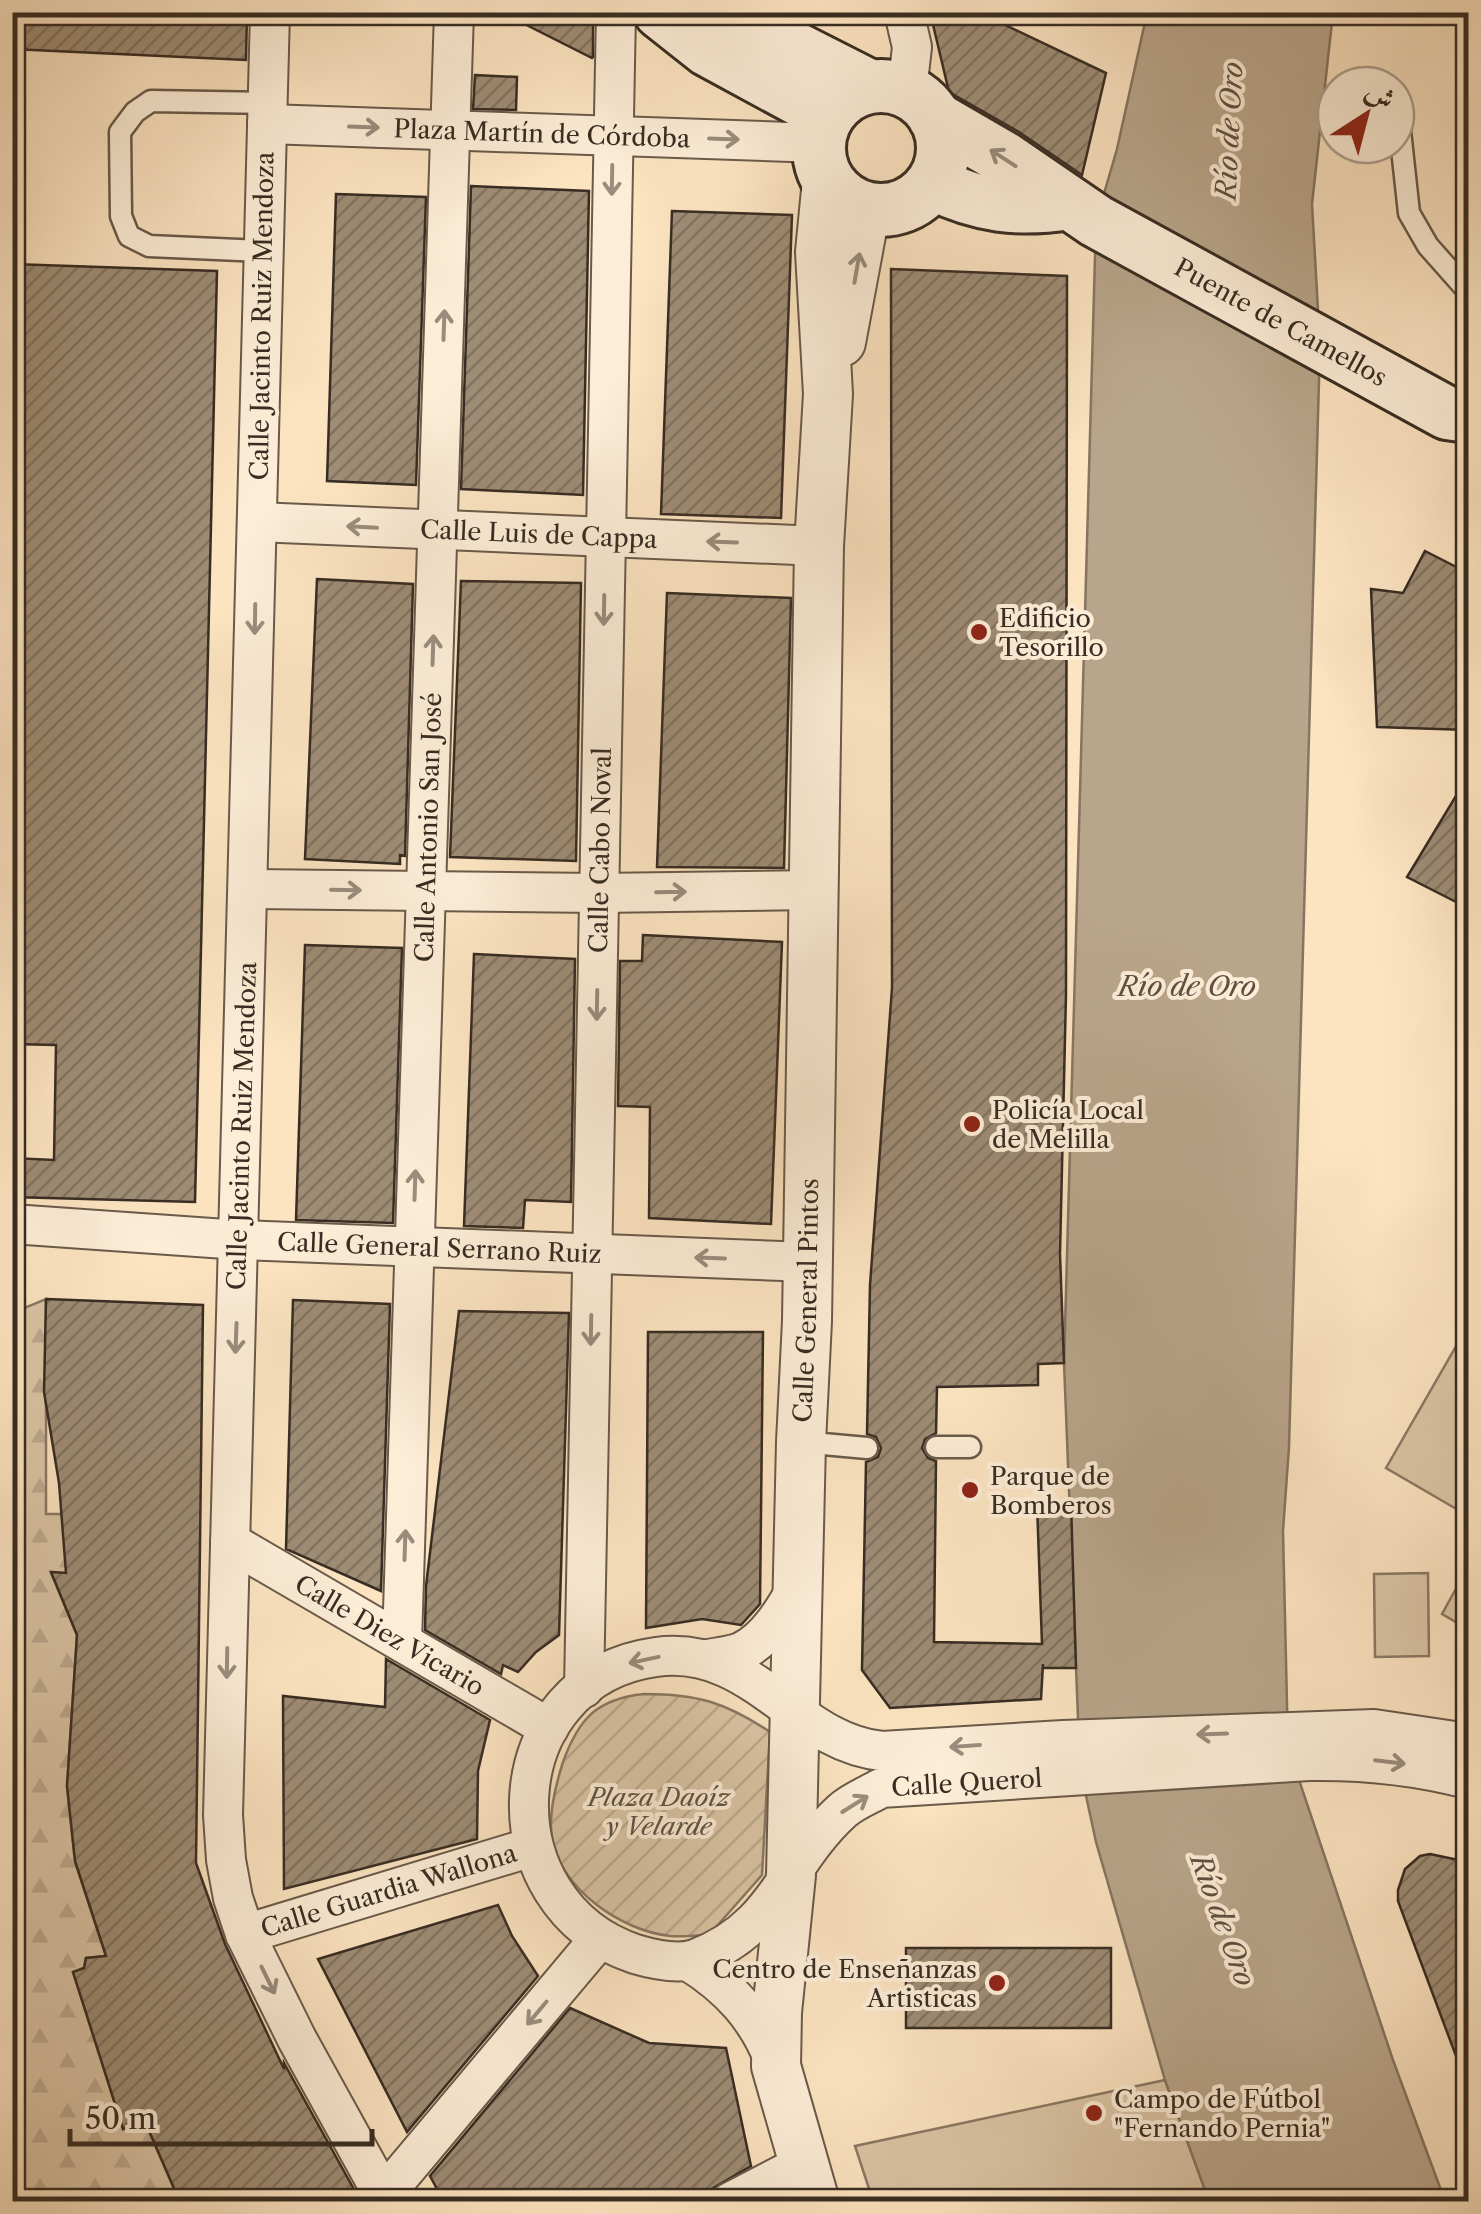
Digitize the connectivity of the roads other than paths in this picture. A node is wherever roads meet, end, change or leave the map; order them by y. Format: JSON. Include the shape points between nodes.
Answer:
{"nodes":[{"id":1,"x":270,"y":12,"type":"edge"},
{"id":2,"x":454,"y":12,"type":"edge"},
{"id":3,"x":616,"y":12,"type":"edge"},
{"id":4,"x":660,"y":12,"type":"edge"},
{"id":5,"x":723,"y":12,"type":"edge"},
{"id":6,"x":904,"y":12,"type":"edge"},
{"id":7,"x":267,"y":113,"type":"junction"},
{"id":8,"x":450,"y":130,"type":"junction"},
{"id":9,"x":865,"y":134,"type":"junction"},
{"id":10,"x":613,"y":136,"type":"junction"},
{"id":11,"x":1404,"y":165,"type":"edge"},
{"id":12,"x":934,"y":184,"type":"junction"},
{"id":13,"x":1068,"y":203,"type":"junction"},
{"id":14,"x":264,"y":252,"type":"junction"},
{"id":15,"x":1468,"y":291,"type":"edge"},
{"id":16,"x":1461,"y":426,"type":"edge"},
{"id":17,"x":257,"y":522,"type":"junction"},
{"id":18,"x":437,"y":530,"type":"junction"},
{"id":19,"x":606,"y":537,"type":"junction"},
{"id":20,"x":820,"y":546,"type":"junction"},
{"id":21,"x":248,"y":888,"type":"junction"},
{"id":22,"x":814,"y":890,"type":"junction"},
{"id":23,"x":425,"y":891,"type":"junction"},
{"id":24,"x":599,"y":893,"type":"junction"},
{"id":25,"x":12,"y":1224,"type":"edge"},
{"id":26,"x":240,"y":1240,"type":"junction"},
{"id":27,"x":413,"y":1247,"type":"junction"},
{"id":28,"x":592,"y":1254,"type":"junction"},
{"id":29,"x":808,"y":1262,"type":"junction"},
{"id":30,"x":801,"y":1442,"type":"junction"},
{"id":31,"x":936,"y":1447,"type":"dead end"},
{"id":32,"x":970,"y":1447,"type":"dead end"},
{"id":33,"x":867,"y":1448,"type":"dead end"},
{"id":34,"x":230,"y":1542,"type":"junction"},
{"id":35,"x":799,"y":1584,"type":"junction"},
{"id":36,"x":402,"y":1642,"type":"junction"},
{"id":37,"x":708,"y":1659,"type":"junction"},
{"id":38,"x":584,"y":1688,"type":"junction"},
{"id":39,"x":796,"y":1711,"type":"junction"},
{"id":40,"x":549,"y":1728,"type":"junction"},
{"id":41,"x":1468,"y":1743,"type":"edge"},
{"id":42,"x":1309,"y":1745,"type":"junction"},
{"id":43,"x":1063,"y":1757,"type":"junction"},
{"id":44,"x":1468,"y":1779,"type":"edge"},
{"id":45,"x":532,"y":1847,"type":"junction"},
{"id":46,"x":791,"y":1876,"type":"junction"},
{"id":47,"x":245,"y":1934,"type":"junction"},
{"id":48,"x":600,"y":1938,"type":"junction"},
{"id":49,"x":688,"y":1961,"type":"junction"},
{"id":50,"x":776,"y":2066,"type":"junction"},
{"id":51,"x":809,"y":2183,"type":"edge"},
{"id":52,"x":385,"y":2198,"type":"edge"},
{"id":53,"x":730,"y":2202,"type":"edge"}],
"edges":[{"from":1,"to":7,"type":"street","name":"Calle Jacinto Ruiz Mendoza"},
{"from":2,"to":8,"type":"street","name":"Calle Antonio San José"},
{"from":3,"to":10,"type":"street","name":"Calle Cabo Noval"},
{"from":4,"to":9,"type":"main road","via":[[708,50]]},
{"from":5,"to":9,"type":"main road"},
{"from":6,"to":9,"type":"street","via":[[912,46]]},
{"from":7,"to":8,"type":"street","name":"Plaza Martín de Córdoba","one_way":true},
{"from":7,"to":14,"type":"street","name":"Calle Jacinto Ruiz Mendoza"},
{"from":7,"to":14,"type":"lane","via":[[151,101],[120,132],[121,216],[129,236],[149,246]]},
{"from":8,"to":10,"type":"street","name":"Plaza Martín de Córdoba"},
{"from":18,"to":8,"type":"street","name":"Calle Antonio San José","one_way":true},
{"from":10,"to":9,"type":"street","name":"Plaza Martín de Córdoba","one_way":true},
{"from":9,"to":12,"type":"main road","via":[[944,144]]},
{"from":9,"to":12,"type":"main road","via":[[888,210]]},
{"from":13,"to":9,"type":"main road","name":"Puente de Camellos","one_way":true,"via":[[1004,158]]},
{"from":9,"to":20,"type":"street","name":"Calle General Pintos","via":[[820,252],[828,394]]},
{"from":10,"to":19,"type":"street","name":"Calle Cabo Noval","one_way":true},
{"from":11,"to":15,"type":"lane","via":[[1409,213]]},
{"from":12,"to":13,"type":"main road","via":[[999,207]]},
{"from":13,"to":16,"type":"main road","name":"Puente de Camellos"},
{"from":14,"to":17,"type":"street","name":"Calle Jacinto Ruiz Mendoza"},
{"from":18,"to":17,"type":"street","name":"Calle Luis de Cappa","one_way":true},
{"from":17,"to":21,"type":"street","name":"Calle Jacinto Ruiz Mendoza","one_way":true},
{"from":18,"to":19,"type":"street","name":"Calle Luis de Cappa"},
{"from":23,"to":18,"type":"street","name":"Calle Antonio San José","one_way":true},
{"from":20,"to":19,"type":"street","name":"Calle Luis de Cappa","one_way":true},
{"from":19,"to":24,"type":"street","name":"Calle Cabo Noval","one_way":true},
{"from":20,"to":22,"type":"street","name":"Calle General Pintos"},
{"from":21,"to":23,"type":"street","one_way":true},
{"from":21,"to":26,"type":"street","name":"Calle Jacinto Ruiz Mendoza"},
{"from":24,"to":22,"type":"street","one_way":true},
{"from":22,"to":29,"type":"street","name":"Calle General Pintos"},
{"from":23,"to":24,"type":"street"},
{"from":27,"to":23,"type":"street","name":"Calle Antonio San José","one_way":true},
{"from":24,"to":28,"type":"street","name":"Calle Cabo Noval","one_way":true},
{"from":25,"to":26,"type":"street","name":"Calle General Serrano Ruiz"},
{"from":26,"to":27,"type":"street","name":"Calle General Serrano Ruiz"},
{"from":26,"to":34,"type":"street","name":"Calle Jacinto Ruiz Mendoza","one_way":true},
{"from":27,"to":28,"type":"street","name":"Calle General Serrano Ruiz"},
{"from":36,"to":27,"type":"street","name":"Calle Antonio San José","one_way":true},
{"from":29,"to":28,"type":"street","name":"Calle General Serrano Ruiz","one_way":true},
{"from":28,"to":38,"type":"street","name":"Calle Cabo Noval","one_way":true},
{"from":29,"to":30,"type":"street","name":"Calle General Pintos"},
{"from":30,"to":33,"type":"lane"},
{"from":30,"to":35,"type":"street","name":"Calle General Pintos"},
{"from":31,"to":32,"type":"lane"},
{"from":34,"to":36,"type":"street","name":"Calle Diez Vicario"},
{"from":34,"to":47,"type":"street","name":"Calle Jacinto Ruiz Mendoza","one_way":true,"via":[[223,1816],[226,1860]]},
{"from":35,"to":37,"type":"street","via":[[763,1636],[740,1652]]},
{"from":35,"to":39,"type":"street","name":"Calle General Pintos"},
{"from":36,"to":40,"type":"street","name":"Calle Diez Vicario"},
{"from":37,"to":38,"type":"street","one_way":true,"via":[[640,1660]]},
{"from":37,"to":39,"type":"street"},
{"from":38,"to":40,"type":"street"},
{"from":43,"to":39,"type":"street","name":"Calle Querol","one_way":true,"via":[[862,1749]]},
{"from":39,"to":46,"type":"street","name":"Calle General Pintos"},
{"from":40,"to":45,"type":"street","via":[[530,1775]]},
{"from":41,"to":42,"type":"street","via":[[1374,1729]]},
{"from":42,"to":43,"type":"street"},
{"from":42,"to":44,"type":"street","one_way":true},
{"from":46,"to":43,"type":"street","name":"Calle Querol","one_way":true,"via":[[844,1809],[882,1788]]},
{"from":45,"to":47,"type":"street","name":"Calle Guardia Wallona"},
{"from":45,"to":48,"type":"street","via":[[557,1899]]},
{"from":46,"to":49,"type":"street","via":[[742,1934]]},
{"from":46,"to":50,"type":"street","name":"Calle General Pintos"},
{"from":47,"to":52,"type":"street","name":"Calle Jacinto Ruiz Mendoza","one_way":true},
{"from":48,"to":49,"type":"street","via":[[641,1956]]},
{"from":48,"to":52,"type":"street","one_way":true},
{"from":49,"to":50,"type":"street","via":[[752,2016]]},
{"from":50,"to":51,"type":"street","name":"Calle General Pintos"},
{"from":51,"to":53,"type":"street"}]}
